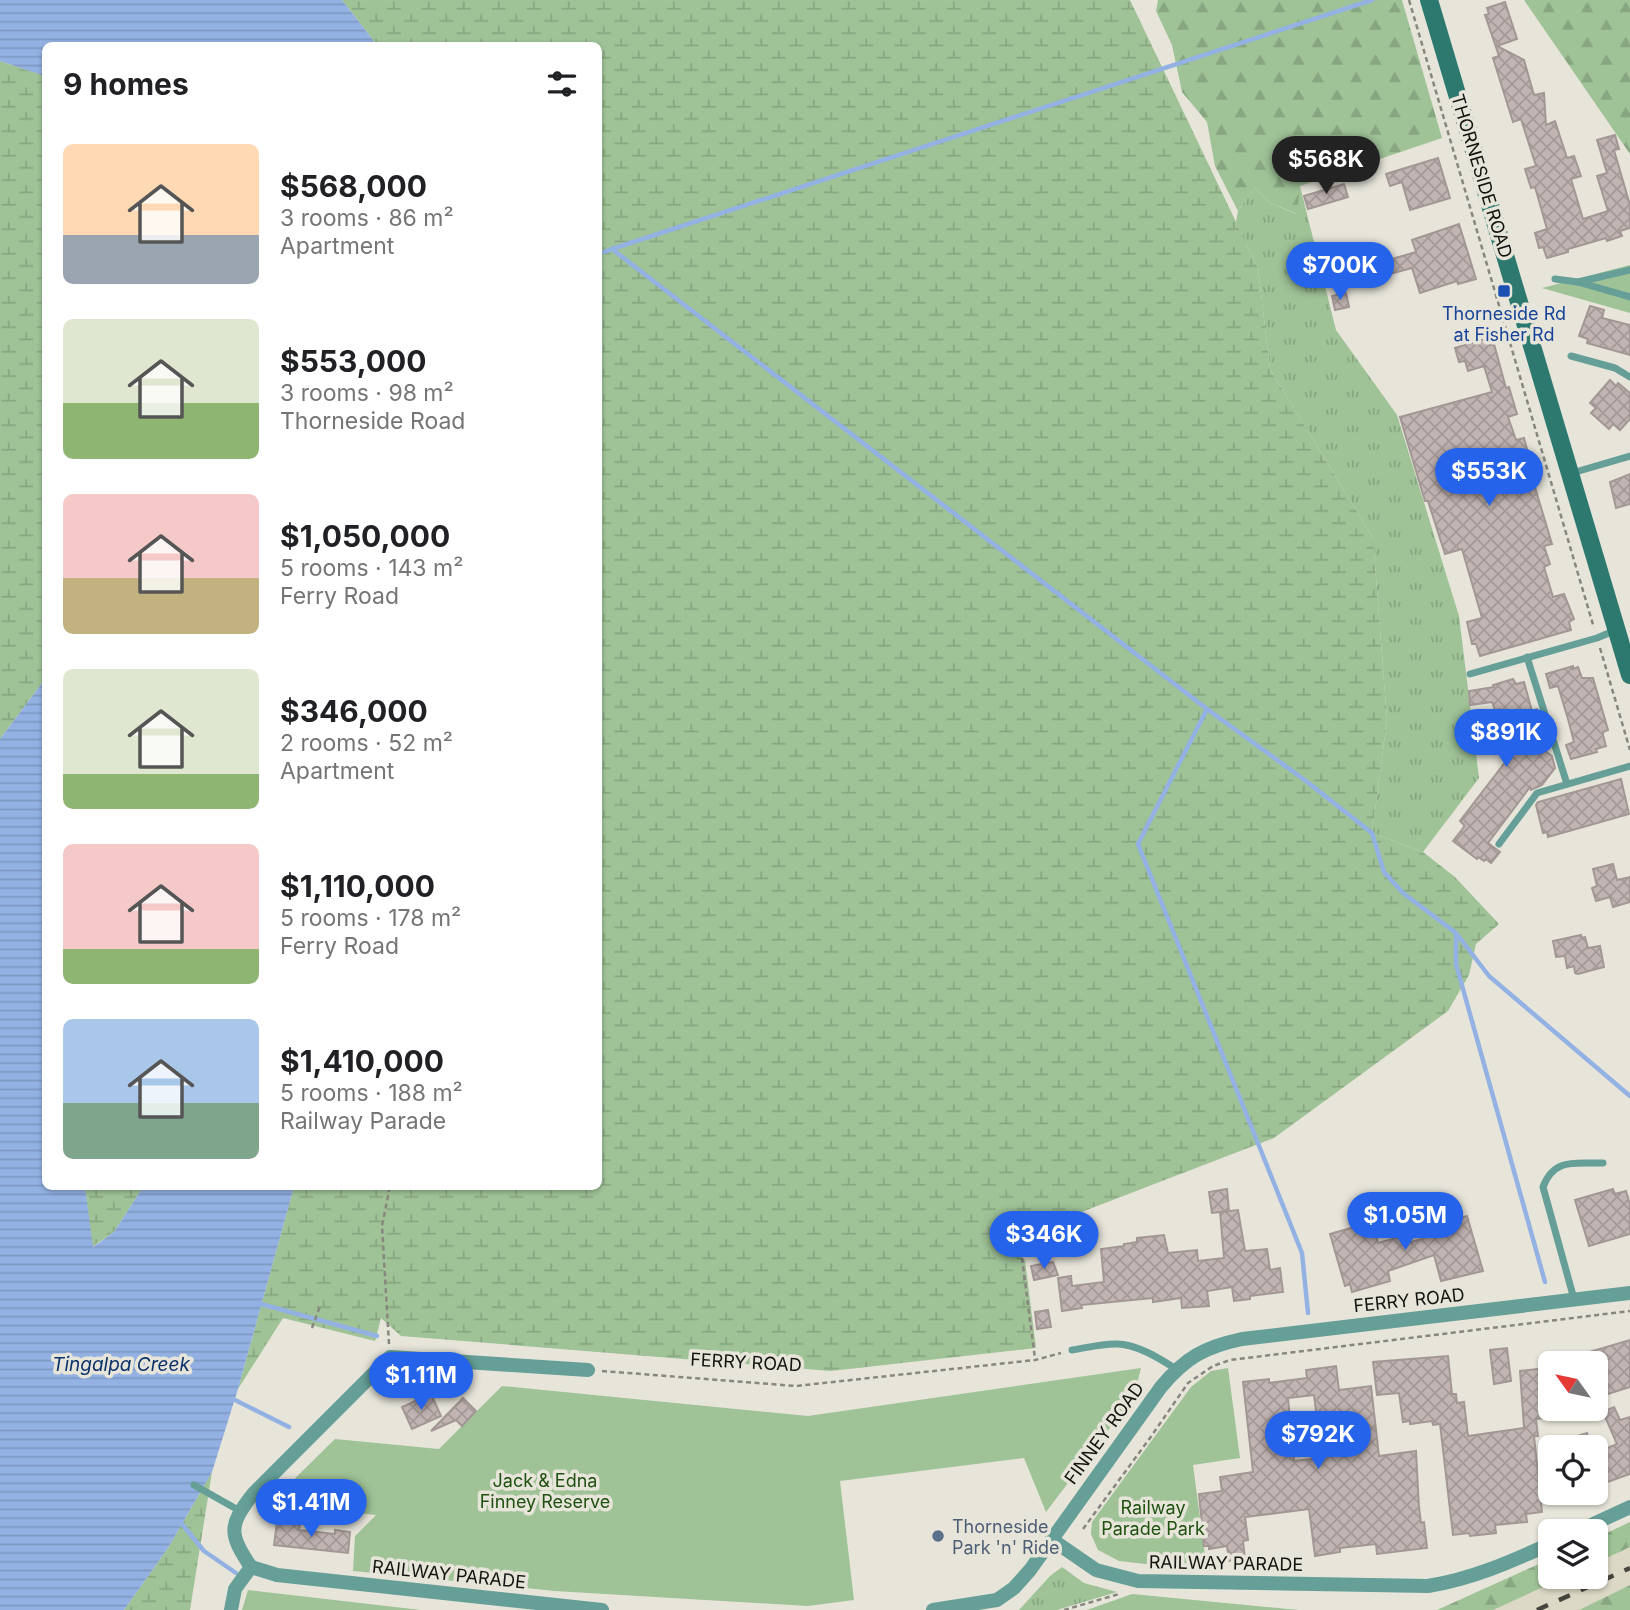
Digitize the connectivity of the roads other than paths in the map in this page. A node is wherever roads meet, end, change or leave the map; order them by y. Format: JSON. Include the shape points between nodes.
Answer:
{"nodes":[{"id":1,"x":1429,"y":0,"type":"edge"},
{"id":2,"x":1630,"y":270,"type":"edge"},
{"id":3,"x":1555,"y":279,"type":"dead end"},
{"id":4,"x":1578,"y":282,"type":"junction"},
{"id":5,"x":1630,"y":297,"type":"edge"},
{"id":6,"x":1570,"y":356,"type":"dead end"},
{"id":7,"x":1630,"y":377,"type":"edge"},
{"id":8,"x":1630,"y":456,"type":"edge"},
{"id":9,"x":1571,"y":474,"type":"junction"},
{"id":10,"x":1617,"y":630,"type":"junction"},
{"id":11,"x":1527,"y":657,"type":"junction"},
{"id":12,"x":1470,"y":674,"type":"dead end"},
{"id":13,"x":1630,"y":675,"type":"edge"},
{"id":14,"x":1630,"y":766,"type":"edge"},
{"id":15,"x":1567,"y":784,"type":"junction"},
{"id":16,"x":1499,"y":844,"type":"dead end"},
{"id":17,"x":1603,"y":1163,"type":"dead end"},
{"id":18,"x":1630,"y":1293,"type":"edge"},
{"id":19,"x":1575,"y":1301,"type":"junction"},
{"id":20,"x":1072,"y":1350,"type":"road end"},
{"id":21,"x":1194,"y":1354,"type":"joint"},
{"id":22,"x":1176,"y":1369,"type":"junction"},
{"id":23,"x":588,"y":1370,"type":"road end"},
{"id":24,"x":194,"y":1485,"type":"dead end"},
{"id":25,"x":1630,"y":1507,"type":"edge"},
{"id":26,"x":240,"y":1511,"type":"junction"},
{"id":27,"x":1604,"y":1519,"type":"edge"},
{"id":28,"x":1051,"y":1539,"type":"junction"},
{"id":29,"x":1538,"y":1550,"type":"edge"},
{"id":30,"x":251,"y":1567,"type":"junction"},
{"id":31,"x":997,"y":1605,"type":"edge"},
{"id":32,"x":231,"y":1610,"type":"edge"},
{"id":33,"x":602,"y":1610,"type":"edge"},
{"id":34,"x":933,"y":1610,"type":"edge"},
{"id":35,"x":941,"y":1610,"type":"edge"}],
"edges":[{"from":1,"to":9,"type":"street","name":"THORNESIDE ROAD"},
{"from":2,"to":4,"type":"lane"},
{"from":3,"to":4,"type":"lane"},
{"from":4,"to":5,"type":"lane"},
{"from":6,"to":7,"type":"lane","via":[[1615,368]]},
{"from":8,"to":9,"type":"lane"},
{"from":9,"to":10,"type":"street","name":"THORNESIDE ROAD"},
{"from":10,"to":11,"type":"lane"},
{"from":10,"to":13,"type":"street","name":"THORNESIDE ROAD"},
{"from":11,"to":12,"type":"lane"},
{"from":11,"to":15,"type":"lane"},
{"from":14,"to":15,"type":"lane"},
{"from":15,"to":16,"type":"lane","via":[[1537,793]]},
{"from":17,"to":19,"type":"lane","via":[[1557,1167],[1543,1187]]},
{"from":18,"to":19,"type":"street","name":"FERRY ROAD"},
{"from":19,"to":21,"type":"street","name":"FERRY ROAD","via":[[1242,1339]]},
{"from":20,"to":22,"type":"lane","via":[[1116,1343]]},
{"from":21,"to":22,"type":"street","name":"FINNEY ROAD"},
{"from":22,"to":28,"type":"street","name":"FINNEY ROAD"},
{"from":23,"to":26,"type":"street","via":[[390,1357]]},
{"from":24,"to":26,"type":"lane"},
{"from":25,"to":27,"type":"street"},
{"from":26,"to":30,"type":"street","via":[[234,1541]]},
{"from":28,"to":29,"type":"street","name":"RAILWAY PARADE","via":[[1096,1570],[1138,1581],[1428,1587],[1496,1569]]},
{"from":28,"to":31,"type":"street"},
{"from":30,"to":32,"type":"street","via":[[235,1589]]},
{"from":30,"to":33,"type":"street","name":"RAILWAY PARADE","via":[[277,1575]]},
{"from":31,"to":35,"type":"street"},
{"from":34,"to":35,"type":"street"}]}
